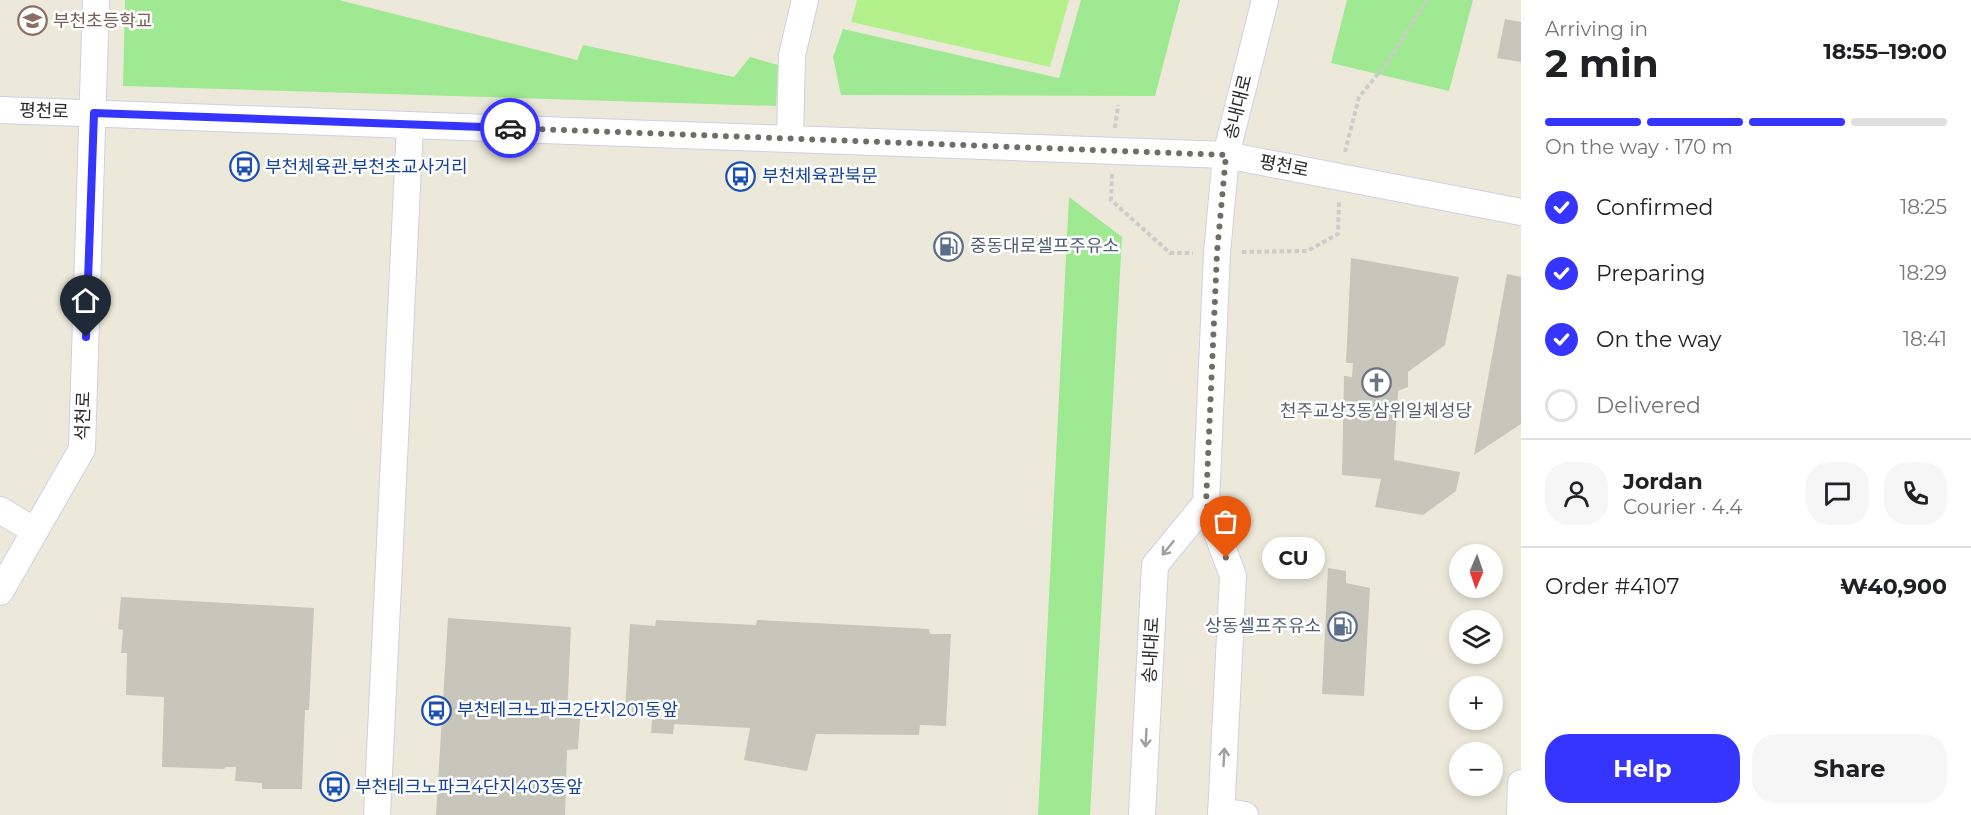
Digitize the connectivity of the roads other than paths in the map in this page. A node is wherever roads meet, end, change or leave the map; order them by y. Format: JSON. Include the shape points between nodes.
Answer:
{"nodes":[{"id":1,"x":96,"y":0,"type":"edge"},
{"id":2,"x":805,"y":0,"type":"edge"},
{"id":3,"x":1265,"y":0,"type":"edge"},
{"id":4,"x":0,"y":110,"type":"edge"},
{"id":5,"x":94,"y":113,"type":"junction"},
{"id":6,"x":410,"y":125,"type":"junction"},
{"id":7,"x":790,"y":139,"type":"junction"},
{"id":8,"x":1226,"y":155,"type":"junction"},
{"id":9,"x":1521,"y":212,"type":"edge"},
{"id":10,"x":1206,"y":503,"type":"junction"},
{"id":11,"x":0,"y":510,"type":"edge"},
{"id":12,"x":35,"y":531,"type":"junction"},
{"id":13,"x":0,"y":592,"type":"edge"},
{"id":14,"x":1521,"y":783,"type":"edge"},
{"id":15,"x":1229,"y":814,"type":"edge"},
{"id":16,"x":377,"y":815,"type":"edge"},
{"id":17,"x":1142,"y":815,"type":"edge"},
{"id":18,"x":1520,"y":815,"type":"edge"}],
"edges":[{"from":1,"to":5,"type":"street","name":"석천로"},
{"from":2,"to":7,"type":"street","via":[[792,55]]},
{"from":3,"to":8,"type":"street","name":"송내대로"},
{"from":4,"to":5,"type":"street","name":"평천로"},
{"from":5,"to":6,"type":"street","name":"평천로"},
{"from":5,"to":12,"type":"street","name":"석천로","via":[[82,449]]},
{"from":6,"to":7,"type":"street","name":"평천로"},
{"from":6,"to":16,"type":"street"},
{"from":7,"to":8,"type":"street","name":"평천로"},
{"from":8,"to":9,"type":"street","name":"평천로"},
{"from":8,"to":10,"type":"street","name":"송내대로","via":[[1217,253]]},
{"from":15,"to":10,"type":"street","name":"송내대로","one_way":true,"via":[[1233,576]]},
{"from":10,"to":17,"type":"street","name":"송내대로","one_way":true,"via":[[1155,565]]},
{"from":11,"to":12,"type":"street"},
{"from":12,"to":13,"type":"street","name":"석천로"},
{"from":14,"to":18,"type":"street"}]}
